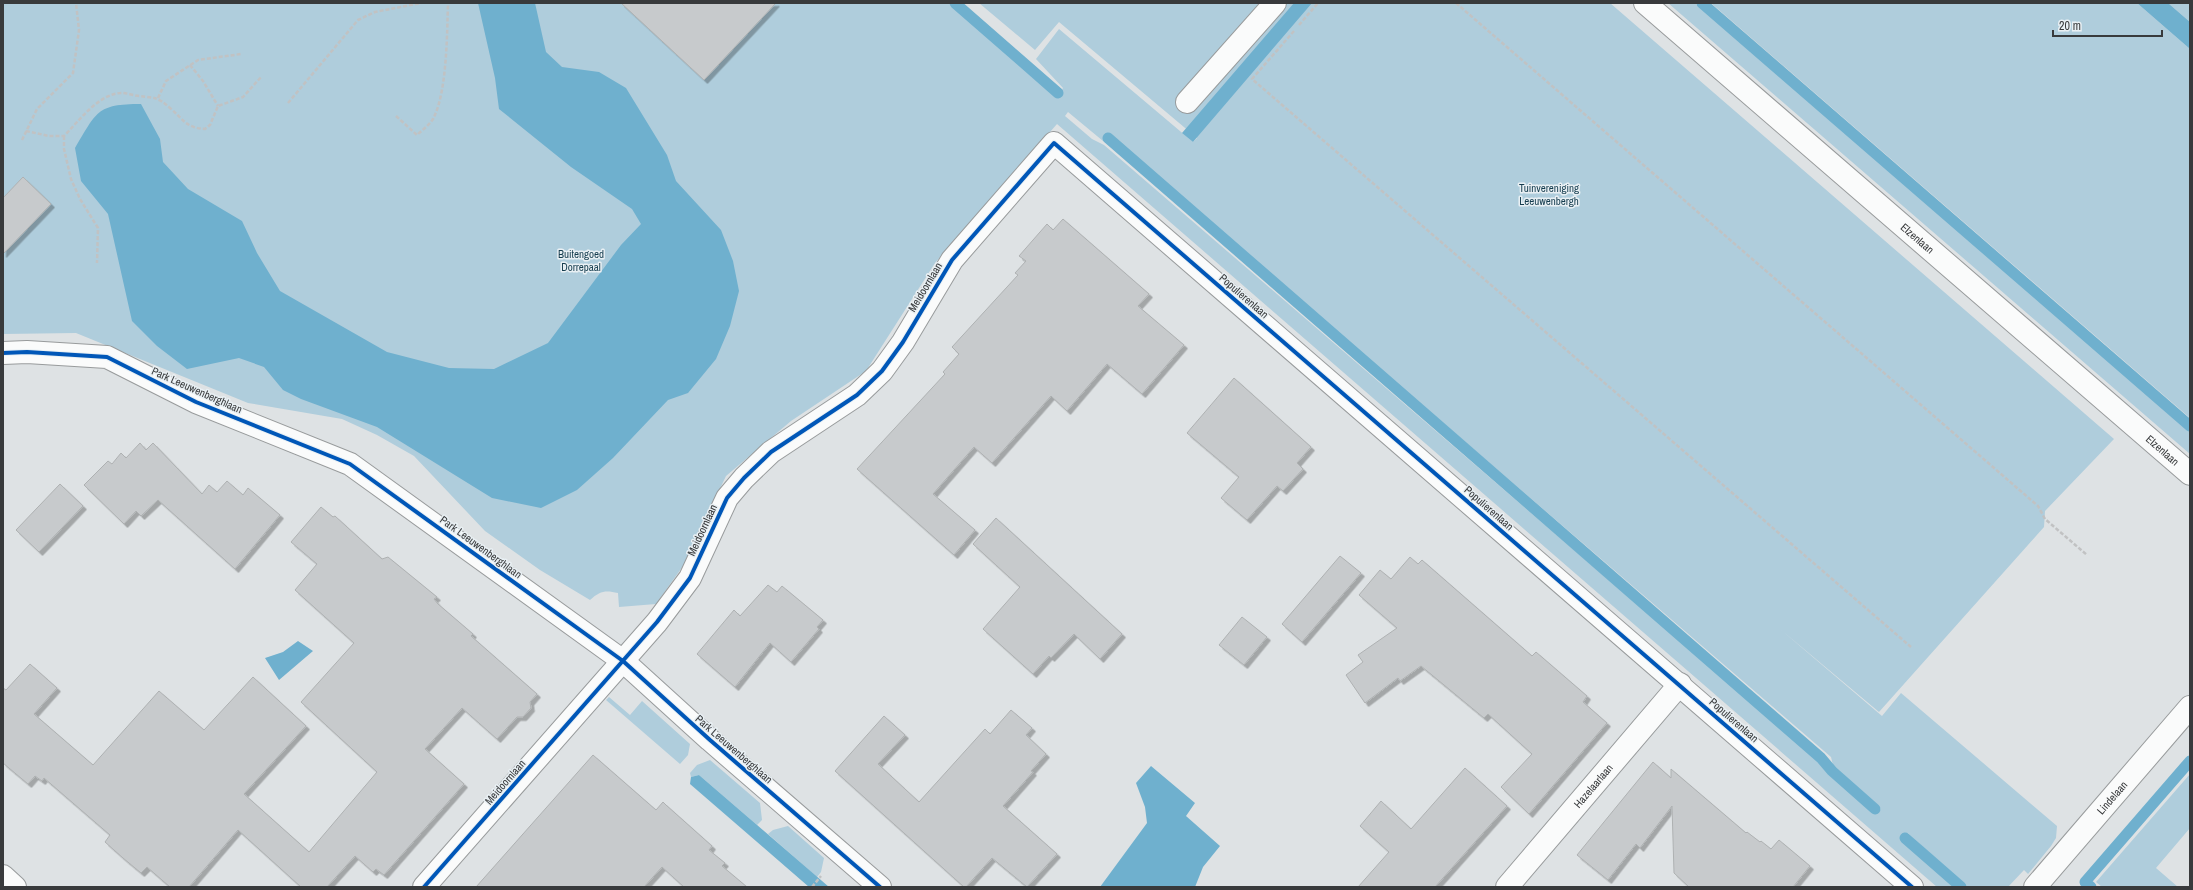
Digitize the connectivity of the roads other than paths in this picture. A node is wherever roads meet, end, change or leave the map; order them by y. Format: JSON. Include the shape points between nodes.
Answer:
{"nodes":[{"id":1,"x":1275,"y":3,"type":"edge"},
{"id":2,"x":1645,"y":3,"type":"edge"},
{"id":3,"x":1187,"y":102,"type":"dead end"},
{"id":4,"x":1054,"y":143,"type":"joint"},
{"id":5,"x":3,"y":353,"type":"edge"},
{"id":6,"x":2190,"y":474,"type":"edge"},
{"id":7,"x":623,"y":661,"type":"junction"},
{"id":8,"x":1680,"y":684,"type":"junction"},
{"id":9,"x":2190,"y":707,"type":"edge"},
{"id":10,"x":3,"y":876,"type":"edge"},
{"id":11,"x":15,"y":887,"type":"edge"},
{"id":12,"x":424,"y":887,"type":"edge"},
{"id":13,"x":880,"y":887,"type":"edge"},
{"id":14,"x":1507,"y":887,"type":"edge"},
{"id":15,"x":1912,"y":887,"type":"edge"},
{"id":16,"x":2034,"y":887,"type":"edge"}],
"edges":[{"from":1,"to":3,"type":"street"},
{"from":2,"to":6,"type":"street","name":"Elzenlaan"},
{"from":4,"to":7,"type":"street","name":"Meidoornlaan","via":[[952,260],[903,342],[882,371],[857,395],[770,452],[744,478],[724,504],[690,578]]},
{"from":4,"to":8,"type":"street","name":"Populierenlaan"},
{"from":5,"to":7,"type":"street","name":"Park Leeuwenberghlaan","via":[[107,357],[196,402],[350,464]]},
{"from":7,"to":12,"type":"street","name":"Meidoornlaan"},
{"from":7,"to":13,"type":"street","name":"Park Leeuwenberghlaan"},
{"from":8,"to":14,"type":"street","name":"Hazelaarlaan"},
{"from":8,"to":15,"type":"street","name":"Populierenlaan"},
{"from":9,"to":16,"type":"street","name":"Lindelaan"},
{"from":10,"to":11,"type":"street"}]}
